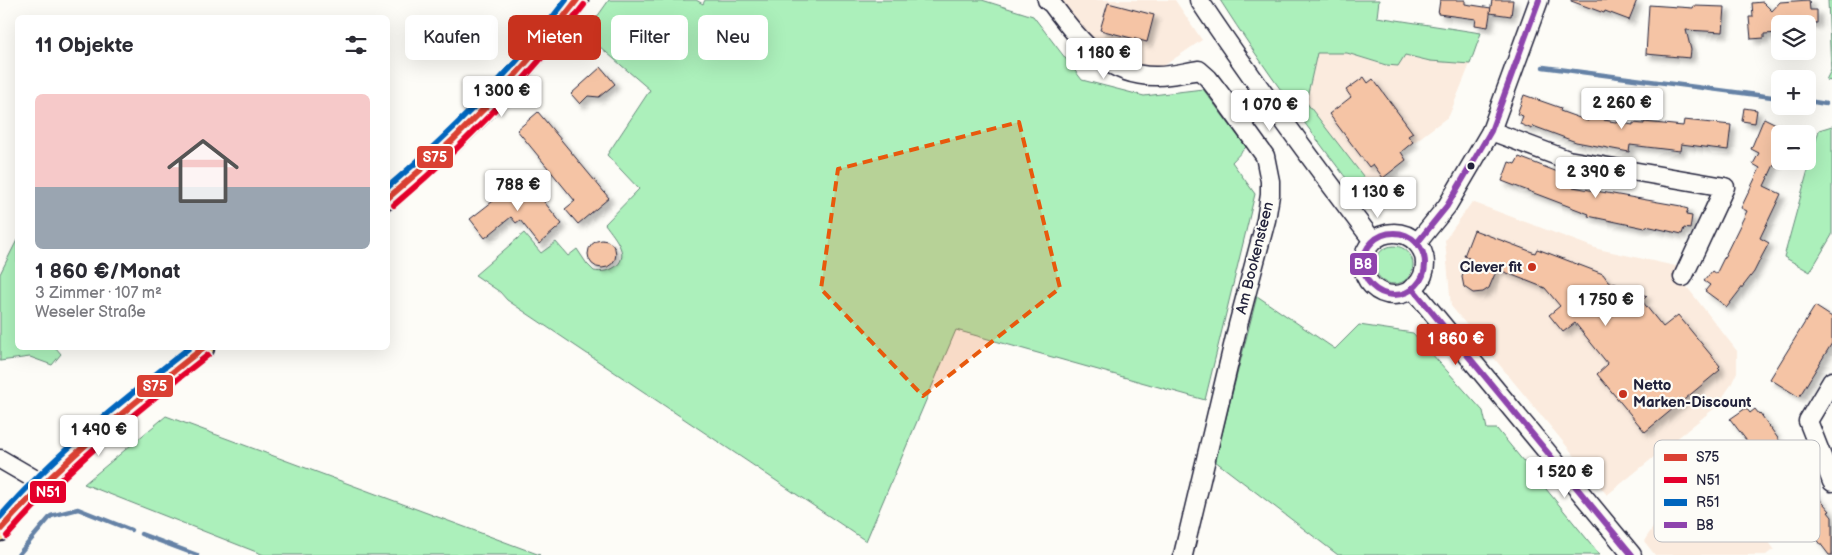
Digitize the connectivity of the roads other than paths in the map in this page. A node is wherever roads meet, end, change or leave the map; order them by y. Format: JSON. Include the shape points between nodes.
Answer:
{"nodes":[{"id":1,"x":577,"y":0,"type":"edge"},
{"id":2,"x":1047,"y":0,"type":"edge"},
{"id":3,"x":1199,"y":0,"type":"edge"},
{"id":4,"x":1539,"y":0,"type":"edge"},
{"id":5,"x":1490,"y":131,"type":"junction"},
{"id":6,"x":390,"y":196,"type":"edge"},
{"id":7,"x":1373,"y":240,"type":"junction"},
{"id":8,"x":1417,"y":243,"type":"junction"},
{"id":9,"x":1683,"y":277,"type":"dead end"},
{"id":10,"x":1412,"y":288,"type":"junction"},
{"id":11,"x":200,"y":350,"type":"edge"},
{"id":12,"x":1832,"y":381,"type":"edge"},
{"id":13,"x":1815,"y":440,"type":"edge"},
{"id":14,"x":1820,"y":452,"type":"edge"},
{"id":15,"x":0,"y":459,"type":"edge"},
{"id":16,"x":1832,"y":482,"type":"edge"},
{"id":17,"x":43,"y":484,"type":"junction"},
{"id":18,"x":0,"y":530,"type":"edge"},
{"id":19,"x":1183,"y":555,"type":"edge"},
{"id":20,"x":1632,"y":555,"type":"edge"}],
"edges":[{"from":1,"to":6,"type":"main road","via":[[488,106]]},
{"from":2,"to":19,"type":"street","name":"Am Bookensteen","via":[[1092,52],[1113,67],[1137,75],[1157,76],[1199,70],[1251,136],[1268,167],[1270,195],[1266,220]]},
{"from":3,"to":7,"type":"street","via":[[1284,123]]},
{"from":4,"to":5,"type":"street"},
{"from":5,"to":8,"type":"street","via":[[1447,206]]},
{"from":5,"to":9,"type":"street","via":[[1568,160],[1725,187]]},
{"from":7,"to":8,"type":"street","via":[[1381,235],[1400,233]]},
{"from":7,"to":10,"type":"street","via":[[1363,257],[1365,276],[1371,285],[1385,294],[1404,293]]},
{"from":8,"to":10,"type":"street","via":[[1424,267],[1419,281]]},
{"from":10,"to":20,"type":"street"},
{"from":11,"to":17,"type":"main road","via":[[87,443]]},
{"from":12,"to":13,"type":"street","via":[[1808,421]]},
{"from":14,"to":16,"type":"street"},
{"from":15,"to":17,"type":"street"},
{"from":17,"to":18,"type":"main road"}]}
